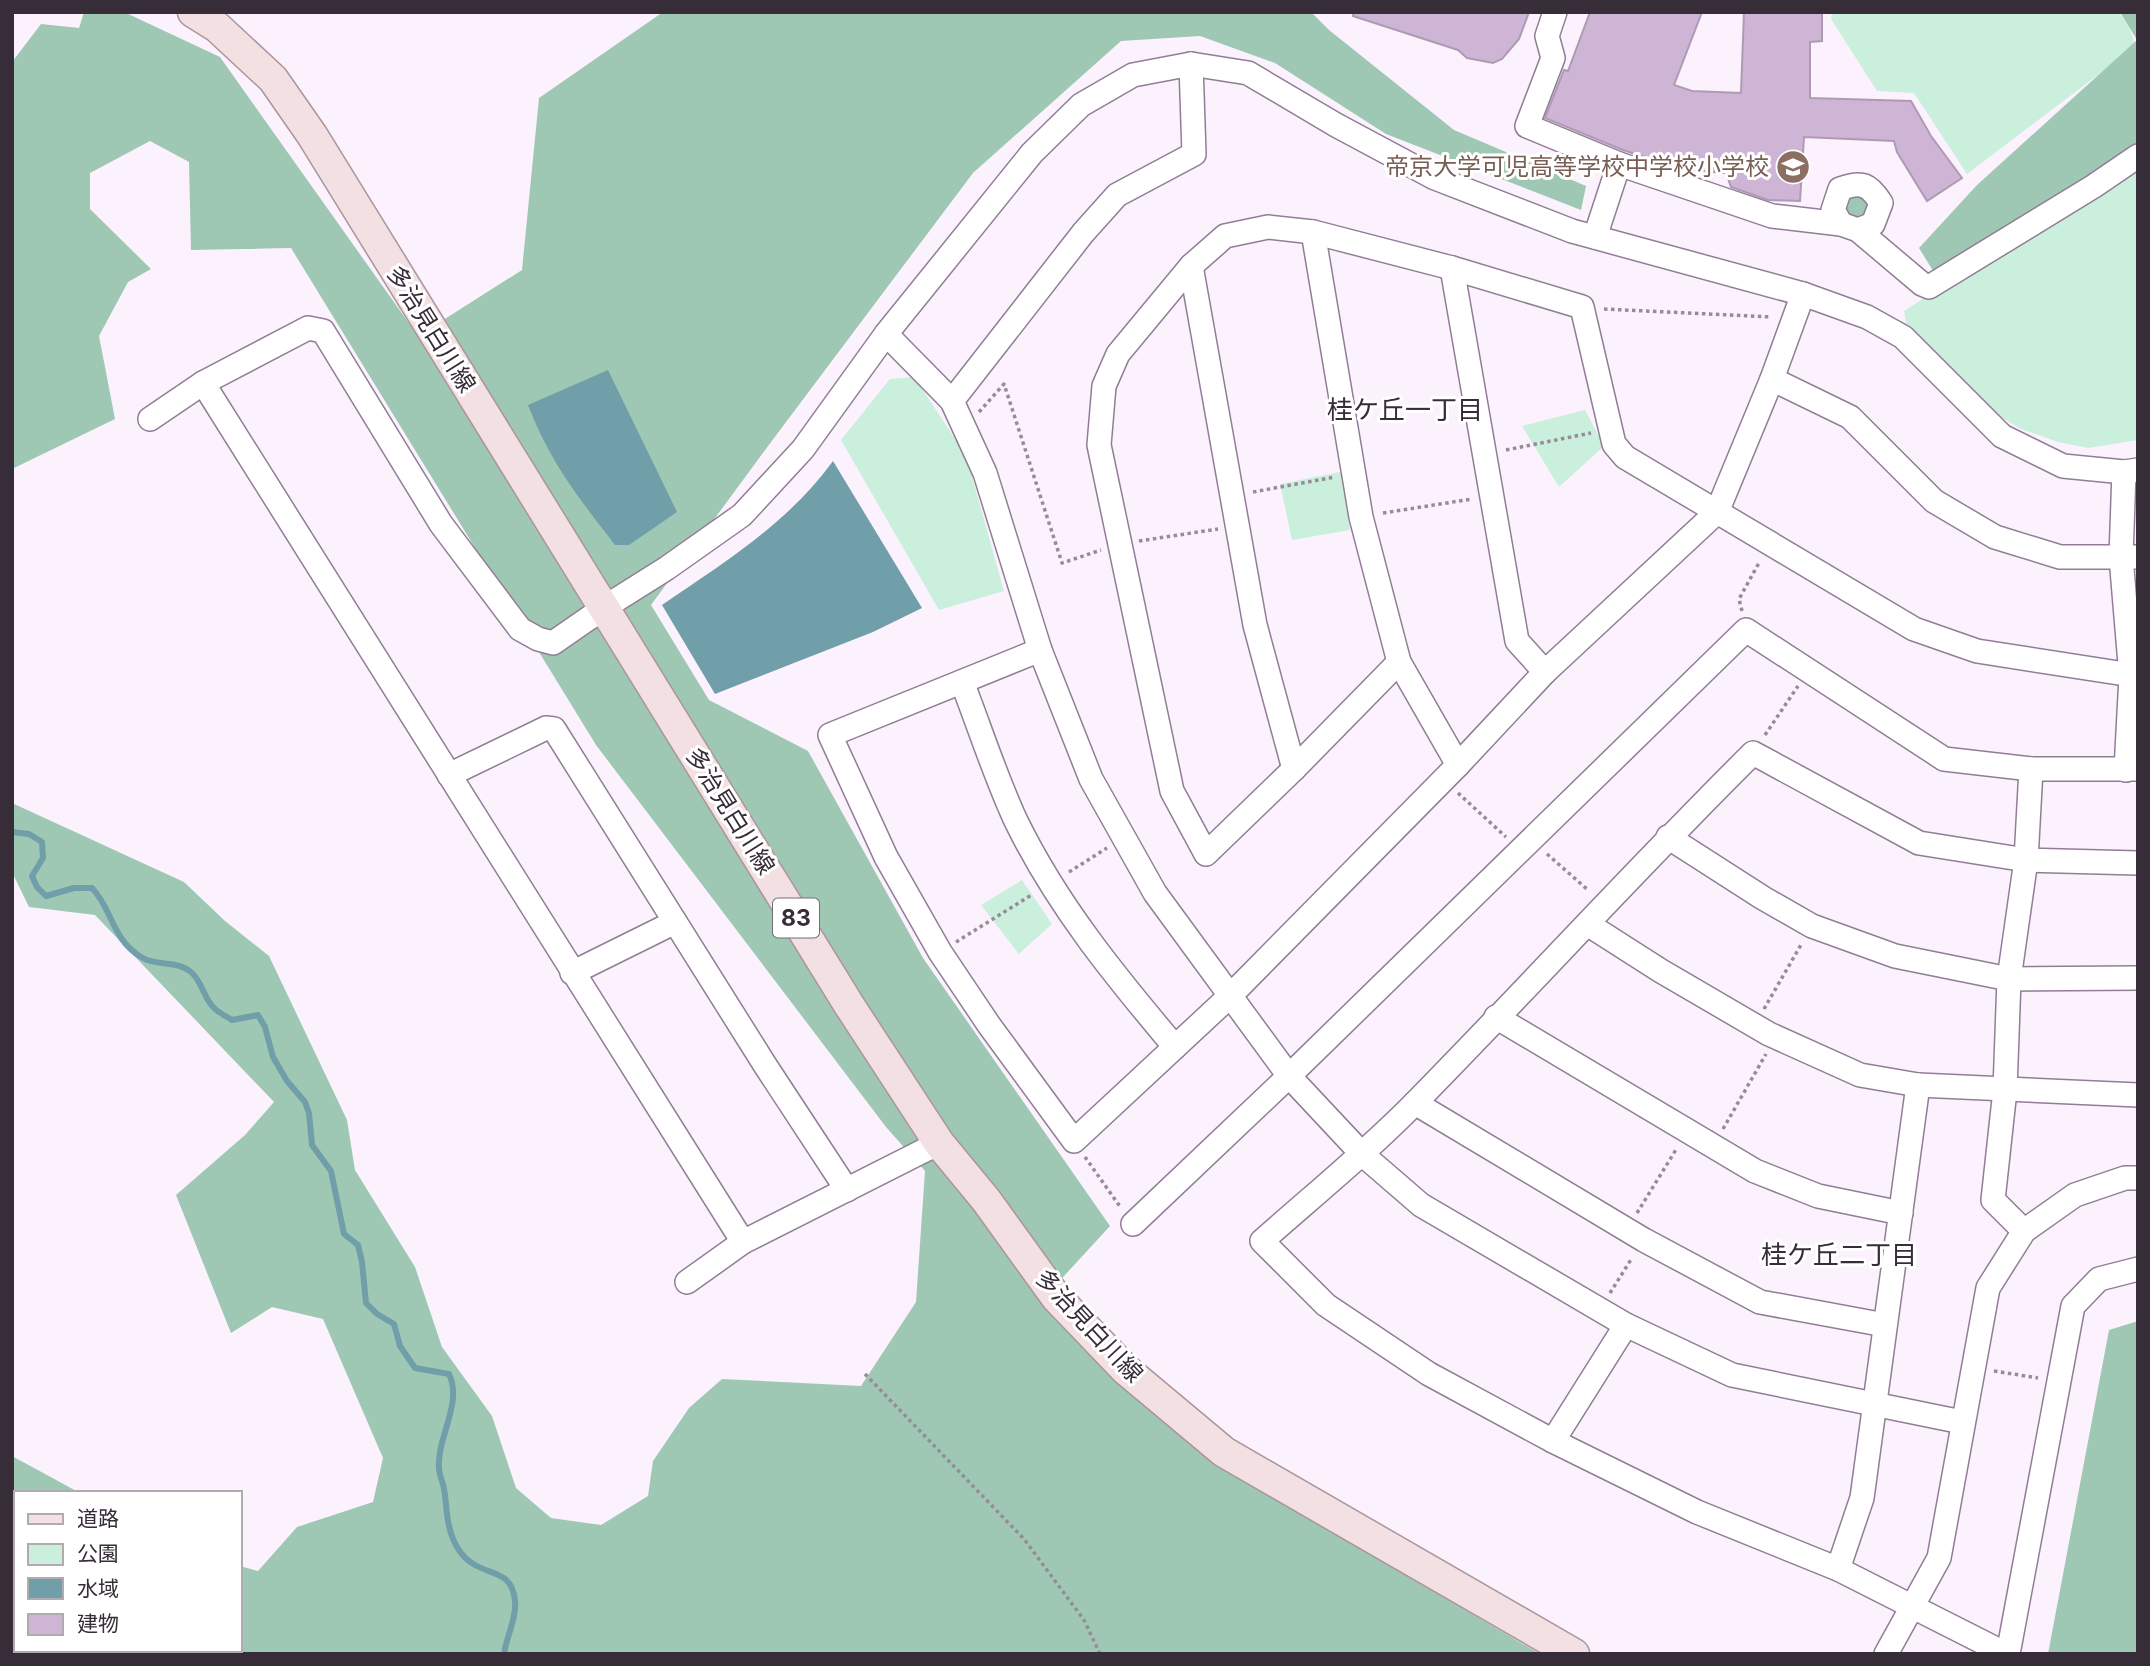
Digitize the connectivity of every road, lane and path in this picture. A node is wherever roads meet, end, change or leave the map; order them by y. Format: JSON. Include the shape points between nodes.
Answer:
{"nodes":[{"id":1,"x":193,"y":12,"type":"edge"},
{"id":2,"x":1555,"y":12,"type":"edge"},
{"id":3,"x":1191,"y":64,"type":"junction"},
{"id":4,"x":2138,"y":156,"type":"edge"},
{"id":5,"x":1619,"y":164,"type":"junction"},
{"id":6,"x":1313,"y":232,"type":"junction"},
{"id":7,"x":1595,"y":237,"type":"junction"},
{"id":8,"x":1191,"y":265,"type":"junction"},
{"id":9,"x":1451,"y":268,"type":"junction"},
{"id":10,"x":1803,"y":294,"type":"junction"},
{"id":11,"x":1582,"y":307,"type":"junction"},
{"id":12,"x":1794,"y":318,"type":"junction"},
{"id":13,"x":886,"y":334,"type":"junction"},
{"id":14,"x":1772,"y":379,"type":"junction"},
{"id":15,"x":203,"y":383,"type":"junction"},
{"id":16,"x":952,"y":401,"type":"junction"},
{"id":17,"x":150,"y":419,"type":"dead end"},
{"id":18,"x":964,"y":428,"type":"junction"},
{"id":19,"x":1611,"y":429,"type":"junction"},
{"id":20,"x":1484,"y":454,"type":"junction"},
{"id":21,"x":2131,"y":471,"type":"edge"},
{"id":22,"x":1354,"y":474,"type":"junction"},
{"id":23,"x":1232,"y":496,"type":"junction"},
{"id":24,"x":1492,"y":496,"type":"junction"},
{"id":25,"x":1717,"y":512,"type":"junction"},
{"id":26,"x":1361,"y":517,"type":"junction"},
{"id":27,"x":1238,"y":526,"type":"junction"},
{"id":28,"x":1119,"y":544,"type":"junction"},
{"id":29,"x":1769,"y":544,"type":"junction"},
{"id":30,"x":2129,"y":557,"type":"edge"},
{"id":31,"x":604,"y":607,"type":"junction"},
{"id":32,"x":1746,"y":630,"type":"junction"},
{"id":33,"x":1040,"y":650,"type":"junction"},
{"id":34,"x":1399,"y":662,"type":"junction"},
{"id":35,"x":1808,"y":670,"type":"junction"},
{"id":36,"x":1545,"y":672,"type":"junction"},
{"id":37,"x":2134,"y":676,"type":"edge"},
{"id":38,"x":961,"y":682,"type":"junction"},
{"id":39,"x":1753,"y":753,"type":"junction"},
{"id":40,"x":1294,"y":769,"type":"junction"},
{"id":41,"x":2031,"y":769,"type":"junction"},
{"id":42,"x":2132,"y":769,"type":"edge"},
{"id":43,"x":1451,"y":772,"type":"junction"},
{"id":44,"x":449,"y":775,"type":"junction"},
{"id":45,"x":1668,"y":837,"type":"junction"},
{"id":46,"x":1526,"y":845,"type":"junction"},
{"id":47,"x":2026,"y":860,"type":"junction"},
{"id":48,"x":2138,"y":863,"type":"edge"},
{"id":49,"x":1606,"y":906,"type":"junction"},
{"id":50,"x":675,"y":922,"type":"junction"},
{"id":51,"x":1588,"y":925,"type":"junction"},
{"id":52,"x":1812,"y":926,"type":"junction"},
{"id":53,"x":572,"y":973,"type":"junction"},
{"id":54,"x":2138,"y":978,"type":"edge"},
{"id":55,"x":2009,"y":979,"type":"junction"},
{"id":56,"x":1231,"y":995,"type":"junction"},
{"id":57,"x":1496,"y":1017,"type":"junction"},
{"id":58,"x":1754,"y":1026,"type":"junction"},
{"id":59,"x":1775,"y":1037,"type":"junction"},
{"id":60,"x":1175,"y":1047,"type":"junction"},
{"id":61,"x":1289,"y":1076,"type":"junction"},
{"id":62,"x":1919,"y":1085,"type":"junction"},
{"id":63,"x":2005,"y":1090,"type":"junction"},
{"id":64,"x":2138,"y":1094,"type":"edge"},
{"id":65,"x":1415,"y":1103,"type":"junction"},
{"id":66,"x":1687,"y":1131,"type":"junction"},
{"id":67,"x":1074,"y":1141,"type":"junction"},
{"id":68,"x":939,"y":1143,"type":"junction"},
{"id":69,"x":1713,"y":1146,"type":"junction"},
{"id":70,"x":1362,"y":1154,"type":"junction"},
{"id":71,"x":2138,"y":1178,"type":"edge"},
{"id":72,"x":847,"y":1190,"type":"junction"},
{"id":73,"x":1901,"y":1213,"type":"junction"},
{"id":74,"x":1133,"y":1224,"type":"joint"},
{"id":75,"x":2024,"y":1231,"type":"junction"},
{"id":76,"x":1635,"y":1235,"type":"junction"},
{"id":77,"x":743,"y":1242,"type":"junction"},
{"id":78,"x":2138,"y":1269,"type":"edge"},
{"id":79,"x":687,"y":1282,"type":"dead end"},
{"id":80,"x":1600,"y":1310,"type":"junction"},
{"id":81,"x":1626,"y":1325,"type":"junction"},
{"id":82,"x":1885,"y":1325,"type":"junction"},
{"id":83,"x":1973,"y":1367,"type":"junction"},
{"id":84,"x":865,"y":1374,"type":"dead end"},
{"id":85,"x":2058,"y":1381,"type":"junction"},
{"id":86,"x":1873,"y":1404,"type":"junction"},
{"id":87,"x":1962,"y":1422,"type":"junction"},
{"id":88,"x":1553,"y":1441,"type":"junction"},
{"id":89,"x":1838,"y":1569,"type":"junction"},
{"id":90,"x":1913,"y":1606,"type":"junction"},
{"id":91,"x":1100,"y":1654,"type":"edge"},
{"id":92,"x":1574,"y":1654,"type":"edge"},
{"id":93,"x":1886,"y":1654,"type":"edge"},
{"id":94,"x":2007,"y":1654,"type":"edge"}],
"edges":[{"from":1,"to":31,"type":"main road","name":"多治見白川線","number":"83","via":[[218,27],[272,79],[312,135]]},
{"from":2,"to":5,"type":"street","via":[[1547,36],[1553,58],[1527,126]]},
{"from":3,"to":7,"type":"street","via":[[1248,74],[1435,178]]},
{"from":3,"to":13,"type":"street","via":[[1133,75],[1081,105],[1032,153]]},
{"from":3,"to":16,"type":"street","via":[[1194,154],[1117,195]]},
{"from":4,"to":5,"type":"street","via":[[1929,287],[1850,227],[1772,216]]},
{"from":5,"to":7,"type":"street"},
{"from":6,"to":8,"type":"street","via":[[1268,227],[1225,236]]},
{"from":6,"to":9,"type":"street"},
{"from":6,"to":22,"type":"street"},
{"from":7,"to":10,"type":"street"},
{"from":8,"to":23,"type":"street"},
{"from":8,"to":28,"type":"street","via":[[1118,354],[1104,386],[1099,445]]},
{"from":9,"to":11,"type":"street"},
{"from":9,"to":20,"type":"street"},
{"from":10,"to":12,"type":"street"},
{"from":10,"to":21,"type":"street","via":[[1867,317],[1903,337],[2002,436],[2063,466]]},
{"from":11,"to":12,"type":"path"},
{"from":11,"to":19,"type":"street"},
{"from":12,"to":14,"type":"street"},
{"from":13,"to":16,"type":"street"},
{"from":13,"to":31,"type":"street","via":[[803,449],[742,515]]},
{"from":14,"to":25,"type":"street"},
{"from":14,"to":30,"type":"street","via":[[1850,417],[1934,501],[1995,537],[2060,557]]},
{"from":15,"to":17,"type":"street"},
{"from":15,"to":31,"type":"street","via":[[308,328],[323,331],[441,524],[520,629],[552,643]]},
{"from":15,"to":44,"type":"street"},
{"from":16,"to":18,"type":"street"},
{"from":18,"to":28,"type":"path","via":[[1004,384],[1062,563]]},
{"from":18,"to":33,"type":"street","via":[[985,472]]},
{"from":19,"to":20,"type":"path"},
{"from":19,"to":25,"type":"street","via":[[1614,444],[1625,457]]},
{"from":20,"to":24,"type":"street"},
{"from":21,"to":30,"type":"street"},
{"from":22,"to":23,"type":"path"},
{"from":22,"to":26,"type":"street"},
{"from":23,"to":27,"type":"street"},
{"from":24,"to":26,"type":"path"},
{"from":24,"to":36,"type":"street","via":[[1517,641]]},
{"from":25,"to":29,"type":"street"},
{"from":25,"to":36,"type":"street"},
{"from":26,"to":34,"type":"street"},
{"from":27,"to":28,"type":"path"},
{"from":27,"to":40,"type":"street","via":[[1255,625]]},
{"from":28,"to":40,"type":"street","via":[[1172,791],[1206,854]]},
{"from":29,"to":32,"type":"path","via":[[1739,600]]},
{"from":29,"to":37,"type":"street","via":[[1913,629],[1977,651]]},
{"from":30,"to":37,"type":"street"},
{"from":31,"to":68,"type":"main road","name":"多治見白川線","number":"83"},
{"from":32,"to":35,"type":"street"},
{"from":32,"to":46,"type":"street"},
{"from":33,"to":38,"type":"street"},
{"from":33,"to":56,"type":"street","via":[[1091,779],[1155,893]]},
{"from":34,"to":40,"type":"street"},
{"from":34,"to":43,"type":"street"},
{"from":35,"to":39,"type":"path"},
{"from":35,"to":41,"type":"street","via":[[1944,759]]},
{"from":36,"to":43,"type":"street"},
{"from":37,"to":42,"type":"street"},
{"from":38,"to":60,"type":"street","via":[[1016,821],[1051,883],[1099,956]]},
{"from":38,"to":67,"type":"street","via":[[830,736],[886,857],[940,952]]},
{"from":39,"to":45,"type":"street"},
{"from":39,"to":47,"type":"street","via":[[1919,843]]},
{"from":41,"to":42,"type":"street"},
{"from":41,"to":47,"type":"street"},
{"from":43,"to":46,"type":"path"},
{"from":43,"to":56,"type":"street"},
{"from":44,"to":50,"type":"street","via":[[546,728],[554,729]]},
{"from":44,"to":53,"type":"street"},
{"from":45,"to":49,"type":"street"},
{"from":45,"to":52,"type":"street"},
{"from":46,"to":49,"type":"path"},
{"from":46,"to":61,"type":"street"},
{"from":47,"to":48,"type":"street"},
{"from":47,"to":55,"type":"street"},
{"from":49,"to":51,"type":"street"},
{"from":50,"to":53,"type":"street"},
{"from":50,"to":72,"type":"street"},
{"from":51,"to":57,"type":"street"},
{"from":51,"to":58,"type":"street"},
{"from":52,"to":55,"type":"street","via":[[1895,956]]},
{"from":52,"to":58,"type":"path"},
{"from":53,"to":77,"type":"street"},
{"from":54,"to":55,"type":"street"},
{"from":55,"to":63,"type":"street"},
{"from":56,"to":60,"type":"street"},
{"from":56,"to":61,"type":"street"},
{"from":57,"to":65,"type":"street"},
{"from":57,"to":66,"type":"street"},
{"from":58,"to":59,"type":"street"},
{"from":59,"to":62,"type":"street","via":[[1860,1075]]},
{"from":59,"to":69,"type":"path"},
{"from":60,"to":67,"type":"street"},
{"from":61,"to":70,"type":"street"},
{"from":61,"to":74,"type":"street"},
{"from":62,"to":63,"type":"street"},
{"from":62,"to":73,"type":"street"},
{"from":63,"to":64,"type":"street"},
{"from":63,"to":75,"type":"street","via":[[1993,1200]]},
{"from":65,"to":70,"type":"street"},
{"from":65,"to":76,"type":"street"},
{"from":66,"to":69,"type":"street"},
{"from":66,"to":76,"type":"path"},
{"from":67,"to":74,"type":"path"},
{"from":68,"to":72,"type":"street"},
{"from":68,"to":92,"type":"main road","name":"多治見白川線","number":"83","via":[[1056,1297],[1126,1370],[1224,1452]]},
{"from":69,"to":73,"type":"street","via":[[1755,1171],[1818,1196]]},
{"from":70,"to":80,"type":"street","via":[[1421,1205]]},
{"from":70,"to":88,"type":"street","via":[[1262,1241],[1326,1305],[1429,1374]]},
{"from":71,"to":75,"type":"street","via":[[2075,1195]]},
{"from":72,"to":77,"type":"street"},
{"from":73,"to":82,"type":"street"},
{"from":75,"to":83,"type":"street","via":[[1988,1288]]},
{"from":76,"to":80,"type":"path"},
{"from":76,"to":82,"type":"street","via":[[1760,1302]]},
{"from":77,"to":79,"type":"street"},
{"from":78,"to":85,"type":"street","via":[[2099,1279],[2073,1306]]},
{"from":80,"to":81,"type":"street"},
{"from":81,"to":86,"type":"street","via":[[1732,1375]]},
{"from":81,"to":88,"type":"street"},
{"from":82,"to":86,"type":"street"},
{"from":83,"to":85,"type":"path"},
{"from":83,"to":87,"type":"street"},
{"from":84,"to":91,"type":"path","via":[[1024,1539],[1084,1620]]},
{"from":85,"to":94,"type":"street"},
{"from":86,"to":87,"type":"street"},
{"from":86,"to":89,"type":"street","via":[[1862,1498]]},
{"from":87,"to":90,"type":"street","via":[[1939,1558]]},
{"from":88,"to":89,"type":"street","via":[[1697,1512]]},
{"from":89,"to":90,"type":"street"},
{"from":90,"to":93,"type":"street"},
{"from":90,"to":94,"type":"street"}]}
